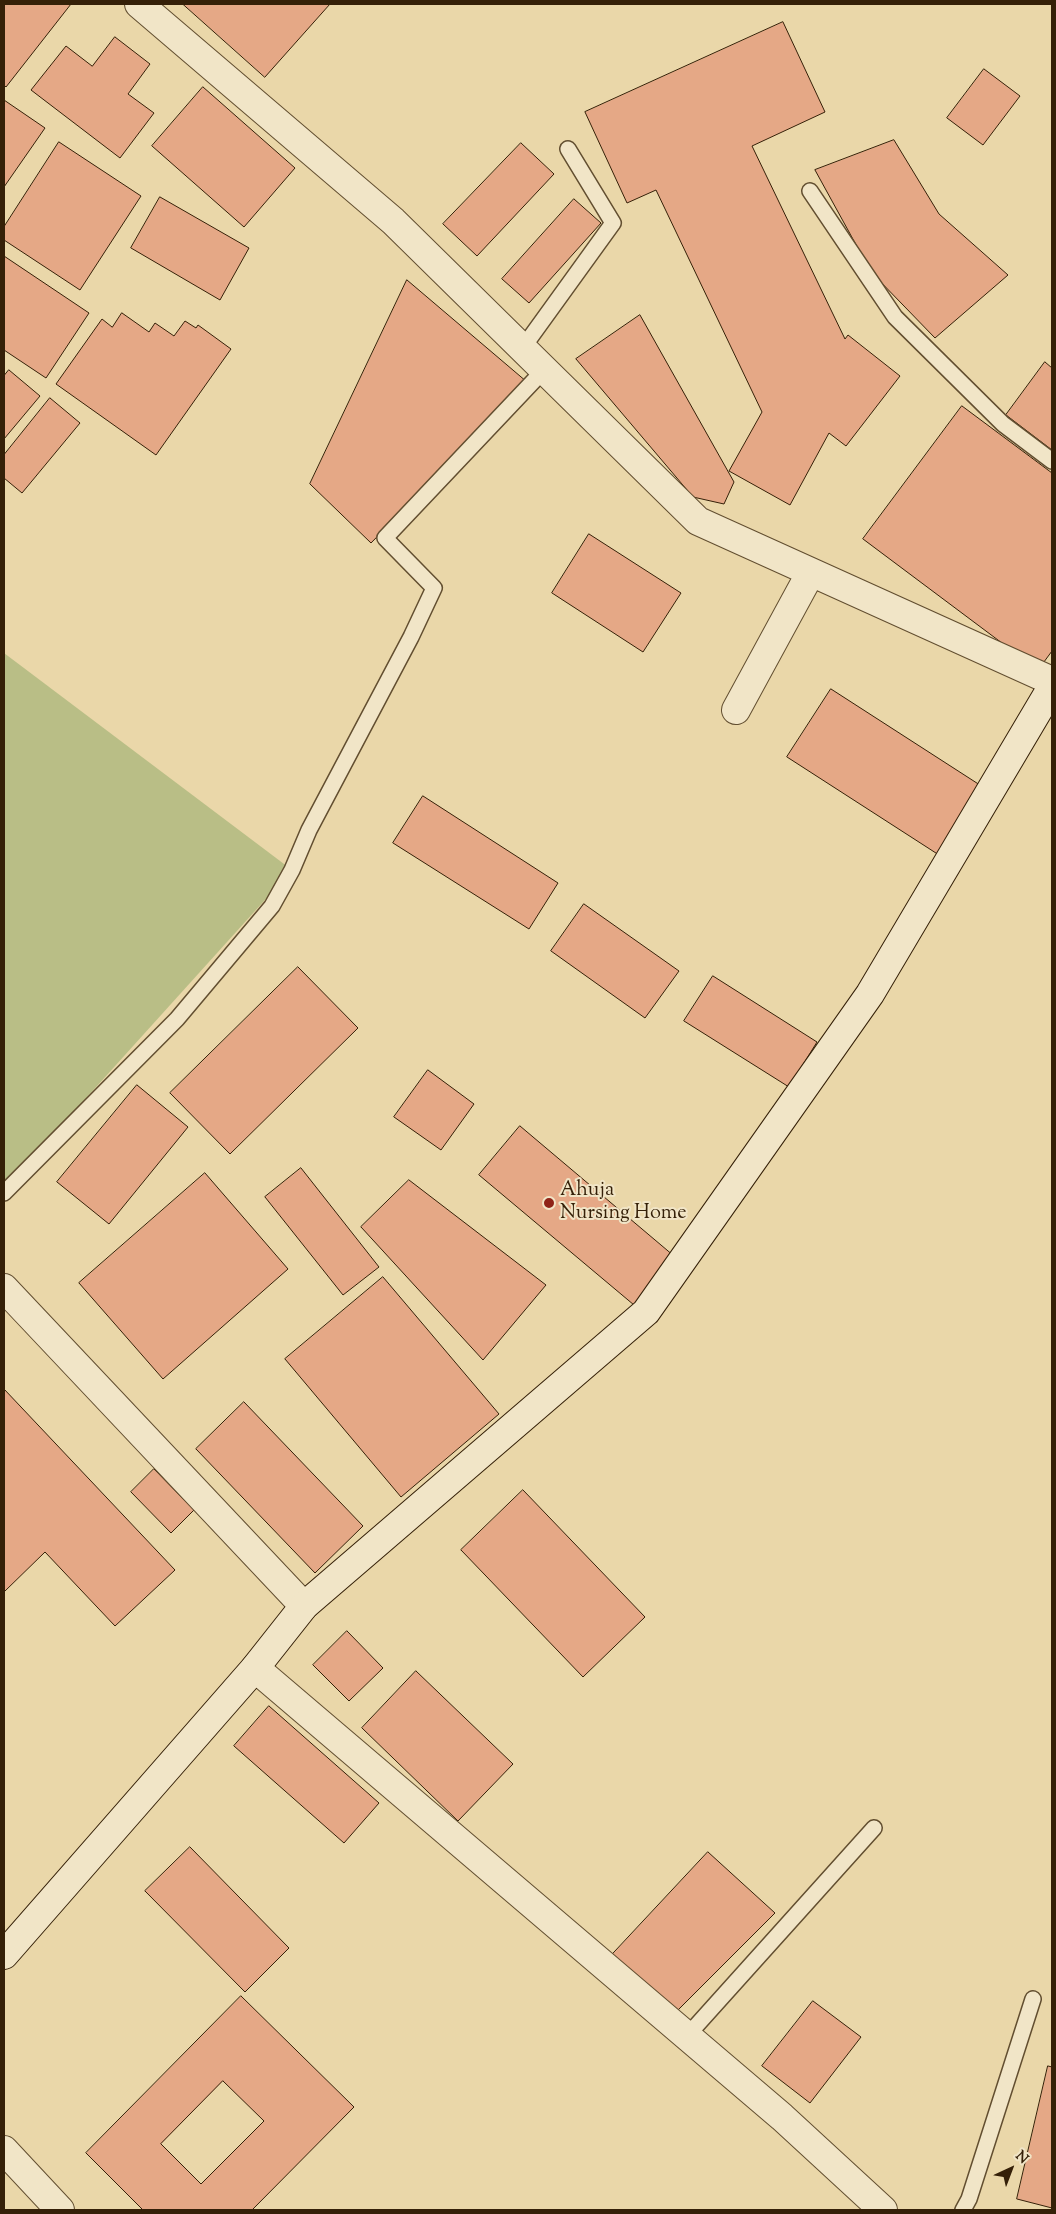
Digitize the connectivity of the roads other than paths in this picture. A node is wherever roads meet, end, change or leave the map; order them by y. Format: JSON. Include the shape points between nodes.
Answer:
{"nodes":[{"id":1,"x":139,"y":4,"type":"edge"},
{"id":2,"x":568,"y":149,"type":"dead end"},
{"id":3,"x":810,"y":191,"type":"dead end"},
{"id":4,"x":522,"y":349,"type":"junction"},
{"id":5,"x":544,"y":370,"type":"junction"},
{"id":6,"x":1052,"y":461,"type":"edge"},
{"id":7,"x":811,"y":572,"type":"junction"},
{"id":8,"x":1052,"y":681,"type":"edge"},
{"id":9,"x":1052,"y":687,"type":"edge"},
{"id":10,"x":736,"y":710,"type":"dead end"},
{"id":11,"x":4,"y":1193,"type":"edge"},
{"id":12,"x":4,"y":1288,"type":"edge"},
{"id":13,"x":304,"y":1606,"type":"junction"},
{"id":14,"x":255,"y":1668,"type":"junction"},
{"id":15,"x":874,"y":1828,"type":"dead end"},
{"id":16,"x":4,"y":1955,"type":"edge"},
{"id":17,"x":1033,"y":1999,"type":"dead end"},
{"id":18,"x":687,"y":2036,"type":"junction"},
{"id":19,"x":4,"y":2150,"type":"edge"},
{"id":20,"x":60,"y":2210,"type":"edge"},
{"id":21,"x":883,"y":2210,"type":"edge"},
{"id":22,"x":963,"y":2210,"type":"edge"}],
"edges":[{"from":1,"to":4,"type":"street","via":[[393,221]]},
{"from":2,"to":4,"type":"lane","via":[[613,223]]},
{"from":3,"to":6,"type":"lane","via":[[896,317],[1003,424]]},
{"from":4,"to":5,"type":"street"},
{"from":5,"to":7,"type":"street","via":[[698,521]]},
{"from":5,"to":11,"type":"lane","via":[[384,538],[434,588],[272,906],[177,1019]]},
{"from":7,"to":8,"type":"street"},
{"from":7,"to":10,"type":"street"},
{"from":9,"to":13,"type":"street","via":[[870,994],[646,1312]]},
{"from":12,"to":13,"type":"street"},
{"from":13,"to":14,"type":"street"},
{"from":14,"to":16,"type":"street"},
{"from":14,"to":18,"type":"street"},
{"from":15,"to":18,"type":"lane"},
{"from":17,"to":22,"type":"lane"},
{"from":18,"to":21,"type":"street"},
{"from":19,"to":20,"type":"street"}]}
